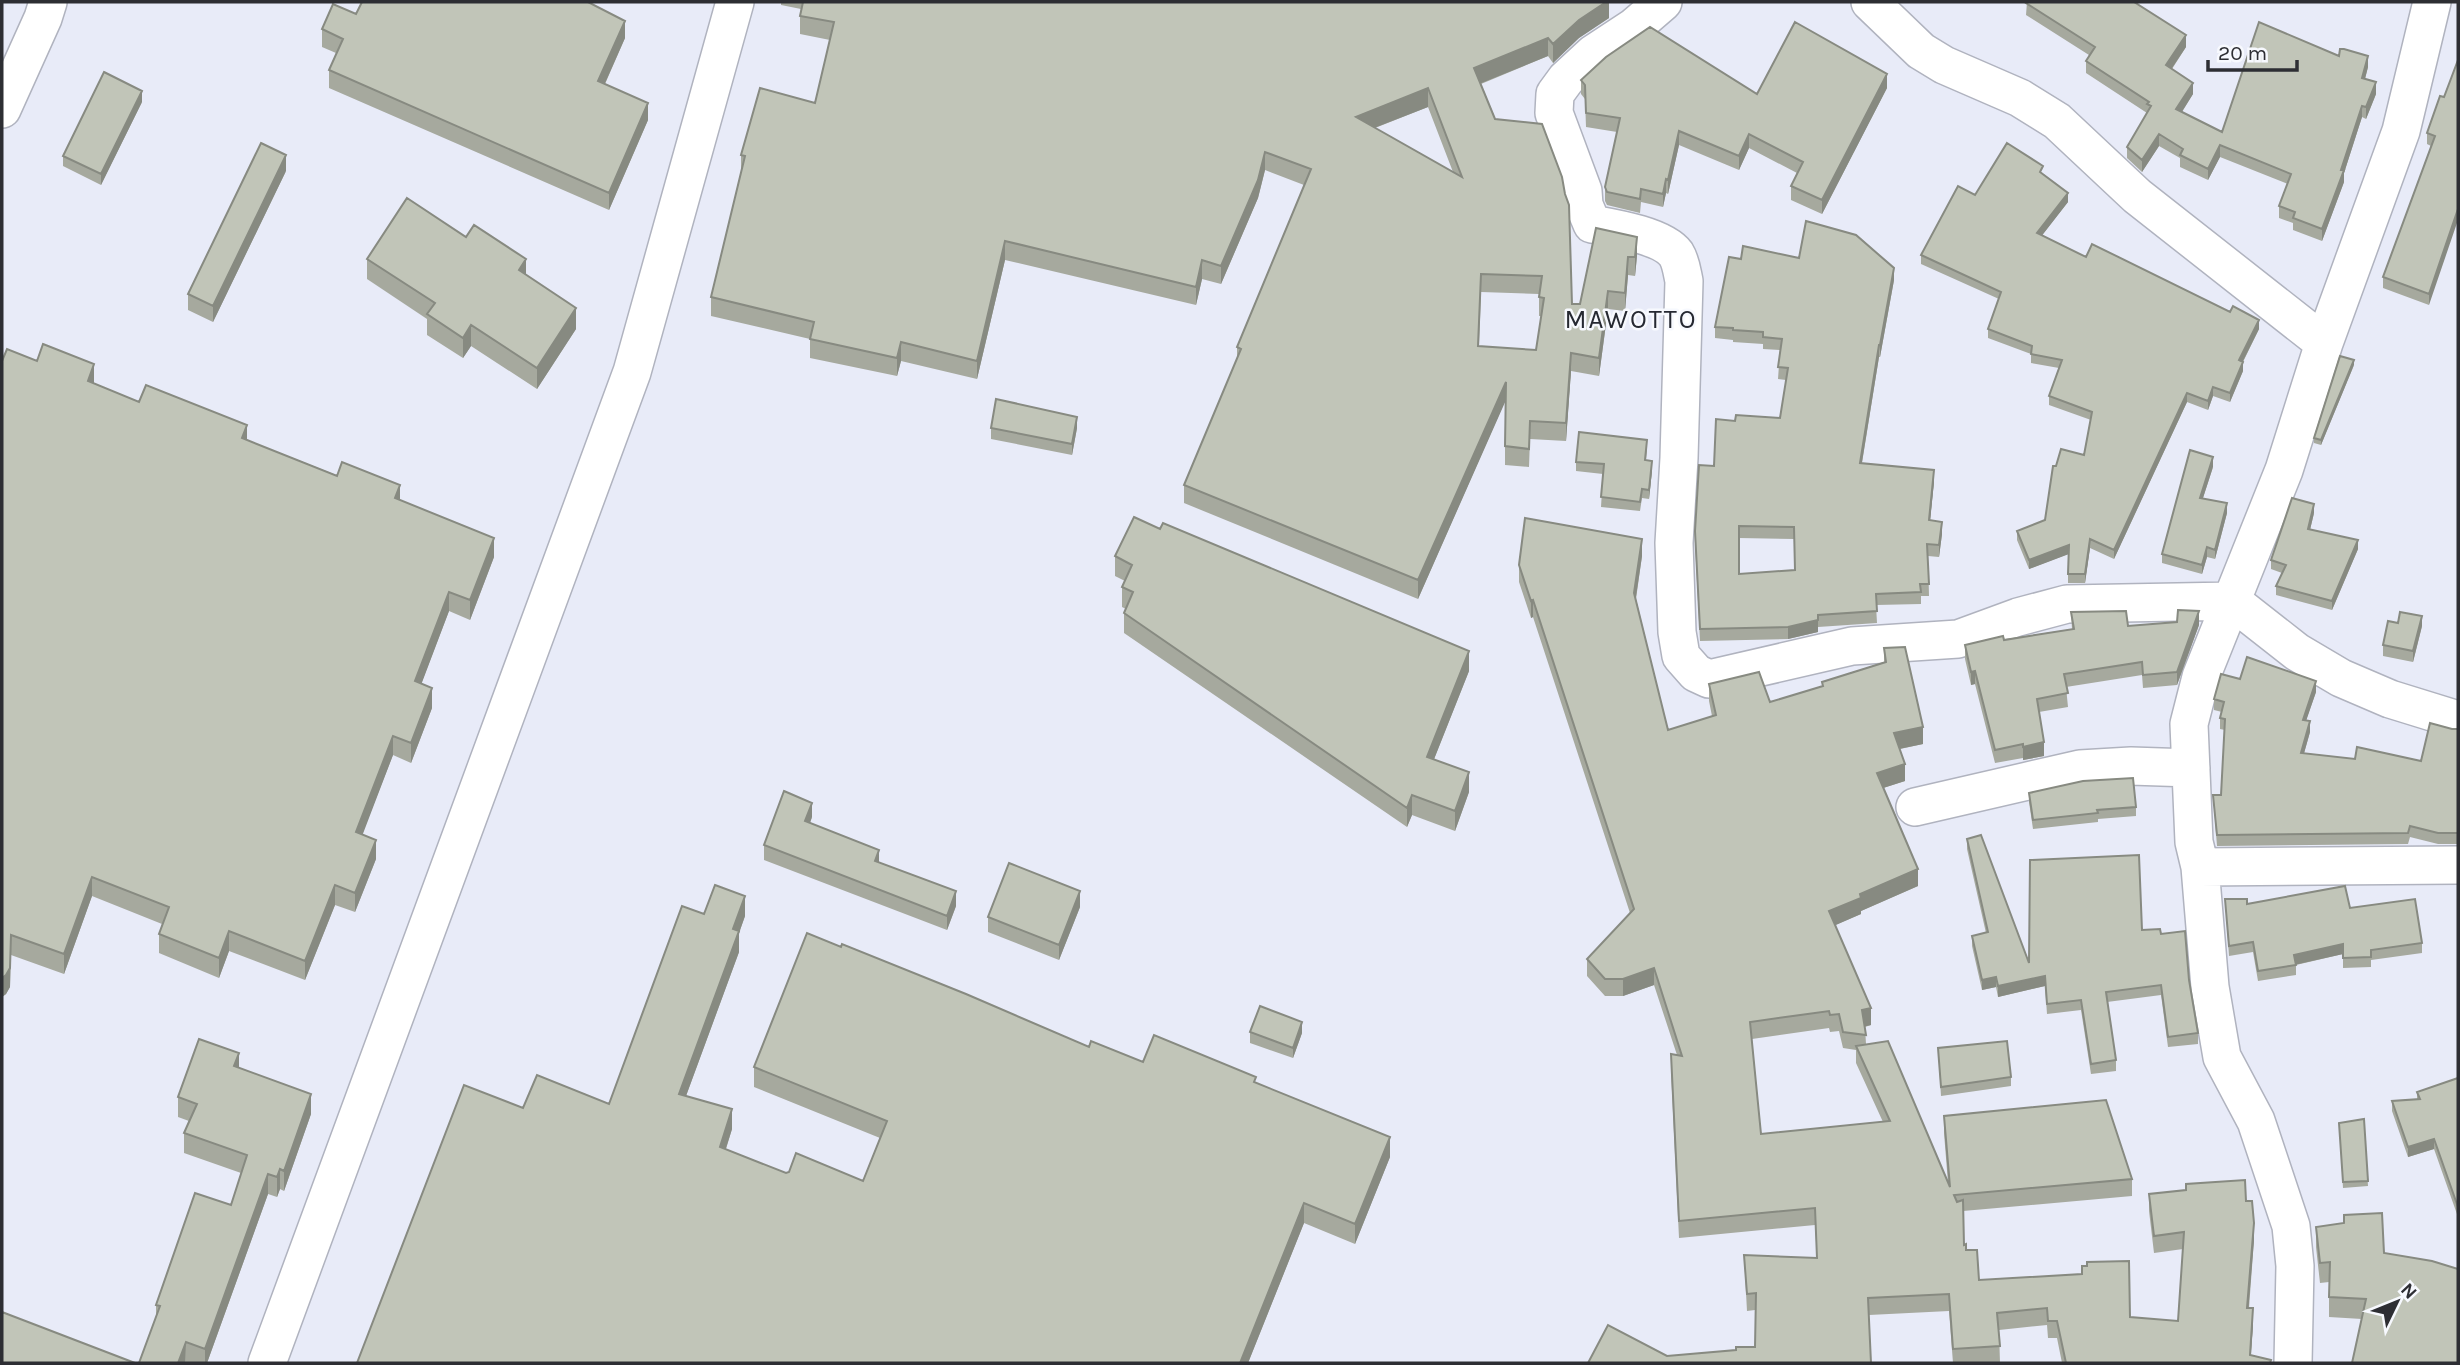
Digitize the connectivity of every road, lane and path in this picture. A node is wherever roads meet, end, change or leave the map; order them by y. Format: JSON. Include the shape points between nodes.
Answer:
{"nodes":[{"id":1,"x":48,"y":2,"type":"edge"},
{"id":2,"x":735,"y":2,"type":"edge"},
{"id":3,"x":1663,"y":2,"type":"edge"},
{"id":4,"x":1870,"y":2,"type":"edge"},
{"id":5,"x":2432,"y":2,"type":"edge"},
{"id":6,"x":2,"y":109,"type":"edge"},
{"id":7,"x":2324,"y":344,"type":"junction"},
{"id":8,"x":2232,"y":601,"type":"junction"},
{"id":9,"x":2458,"y":720,"type":"edge"},
{"id":10,"x":2191,"y":768,"type":"junction"},
{"id":11,"x":1915,"y":807,"type":"dead end"},
{"id":12,"x":2458,"y":865,"type":"edge"},
{"id":13,"x":2200,"y":867,"type":"junction"},
{"id":14,"x":267,"y":1363,"type":"edge"},
{"id":15,"x":2293,"y":1363,"type":"edge"}],
"edges":[{"from":1,"to":6,"type":"street"},
{"from":2,"to":14,"type":"street","via":[[632,372]]},
{"from":3,"to":8,"type":"street","via":[[1566,79],[1555,94],[1554,113],[1592,224],[1660,242],[1670,247],[1680,263],[1684,281],[1674,543],[1677,632],[1681,656],[1696,673],[1709,679],[1852,646],[1958,639],[2067,604]]},
{"from":4,"to":7,"type":"street","via":[[1921,51],[2020,98],[2057,121],[2137,196]]},
{"from":5,"to":7,"type":"street","via":[[2401,131]]},
{"from":7,"to":8,"type":"street","via":[[2284,470]]},
{"from":8,"to":9,"type":"street","via":[[2297,652],[2341,678]]},
{"from":8,"to":10,"type":"street","via":[[2201,677],[2189,724]]},
{"from":10,"to":11,"type":"street","via":[[2080,769]]},
{"from":10,"to":13,"type":"street","via":[[2194,842]]},
{"from":12,"to":13,"type":"street"},
{"from":13,"to":15,"type":"street","via":[[2210,987],[2222,1057],[2256,1121],[2291,1226]]}]}
